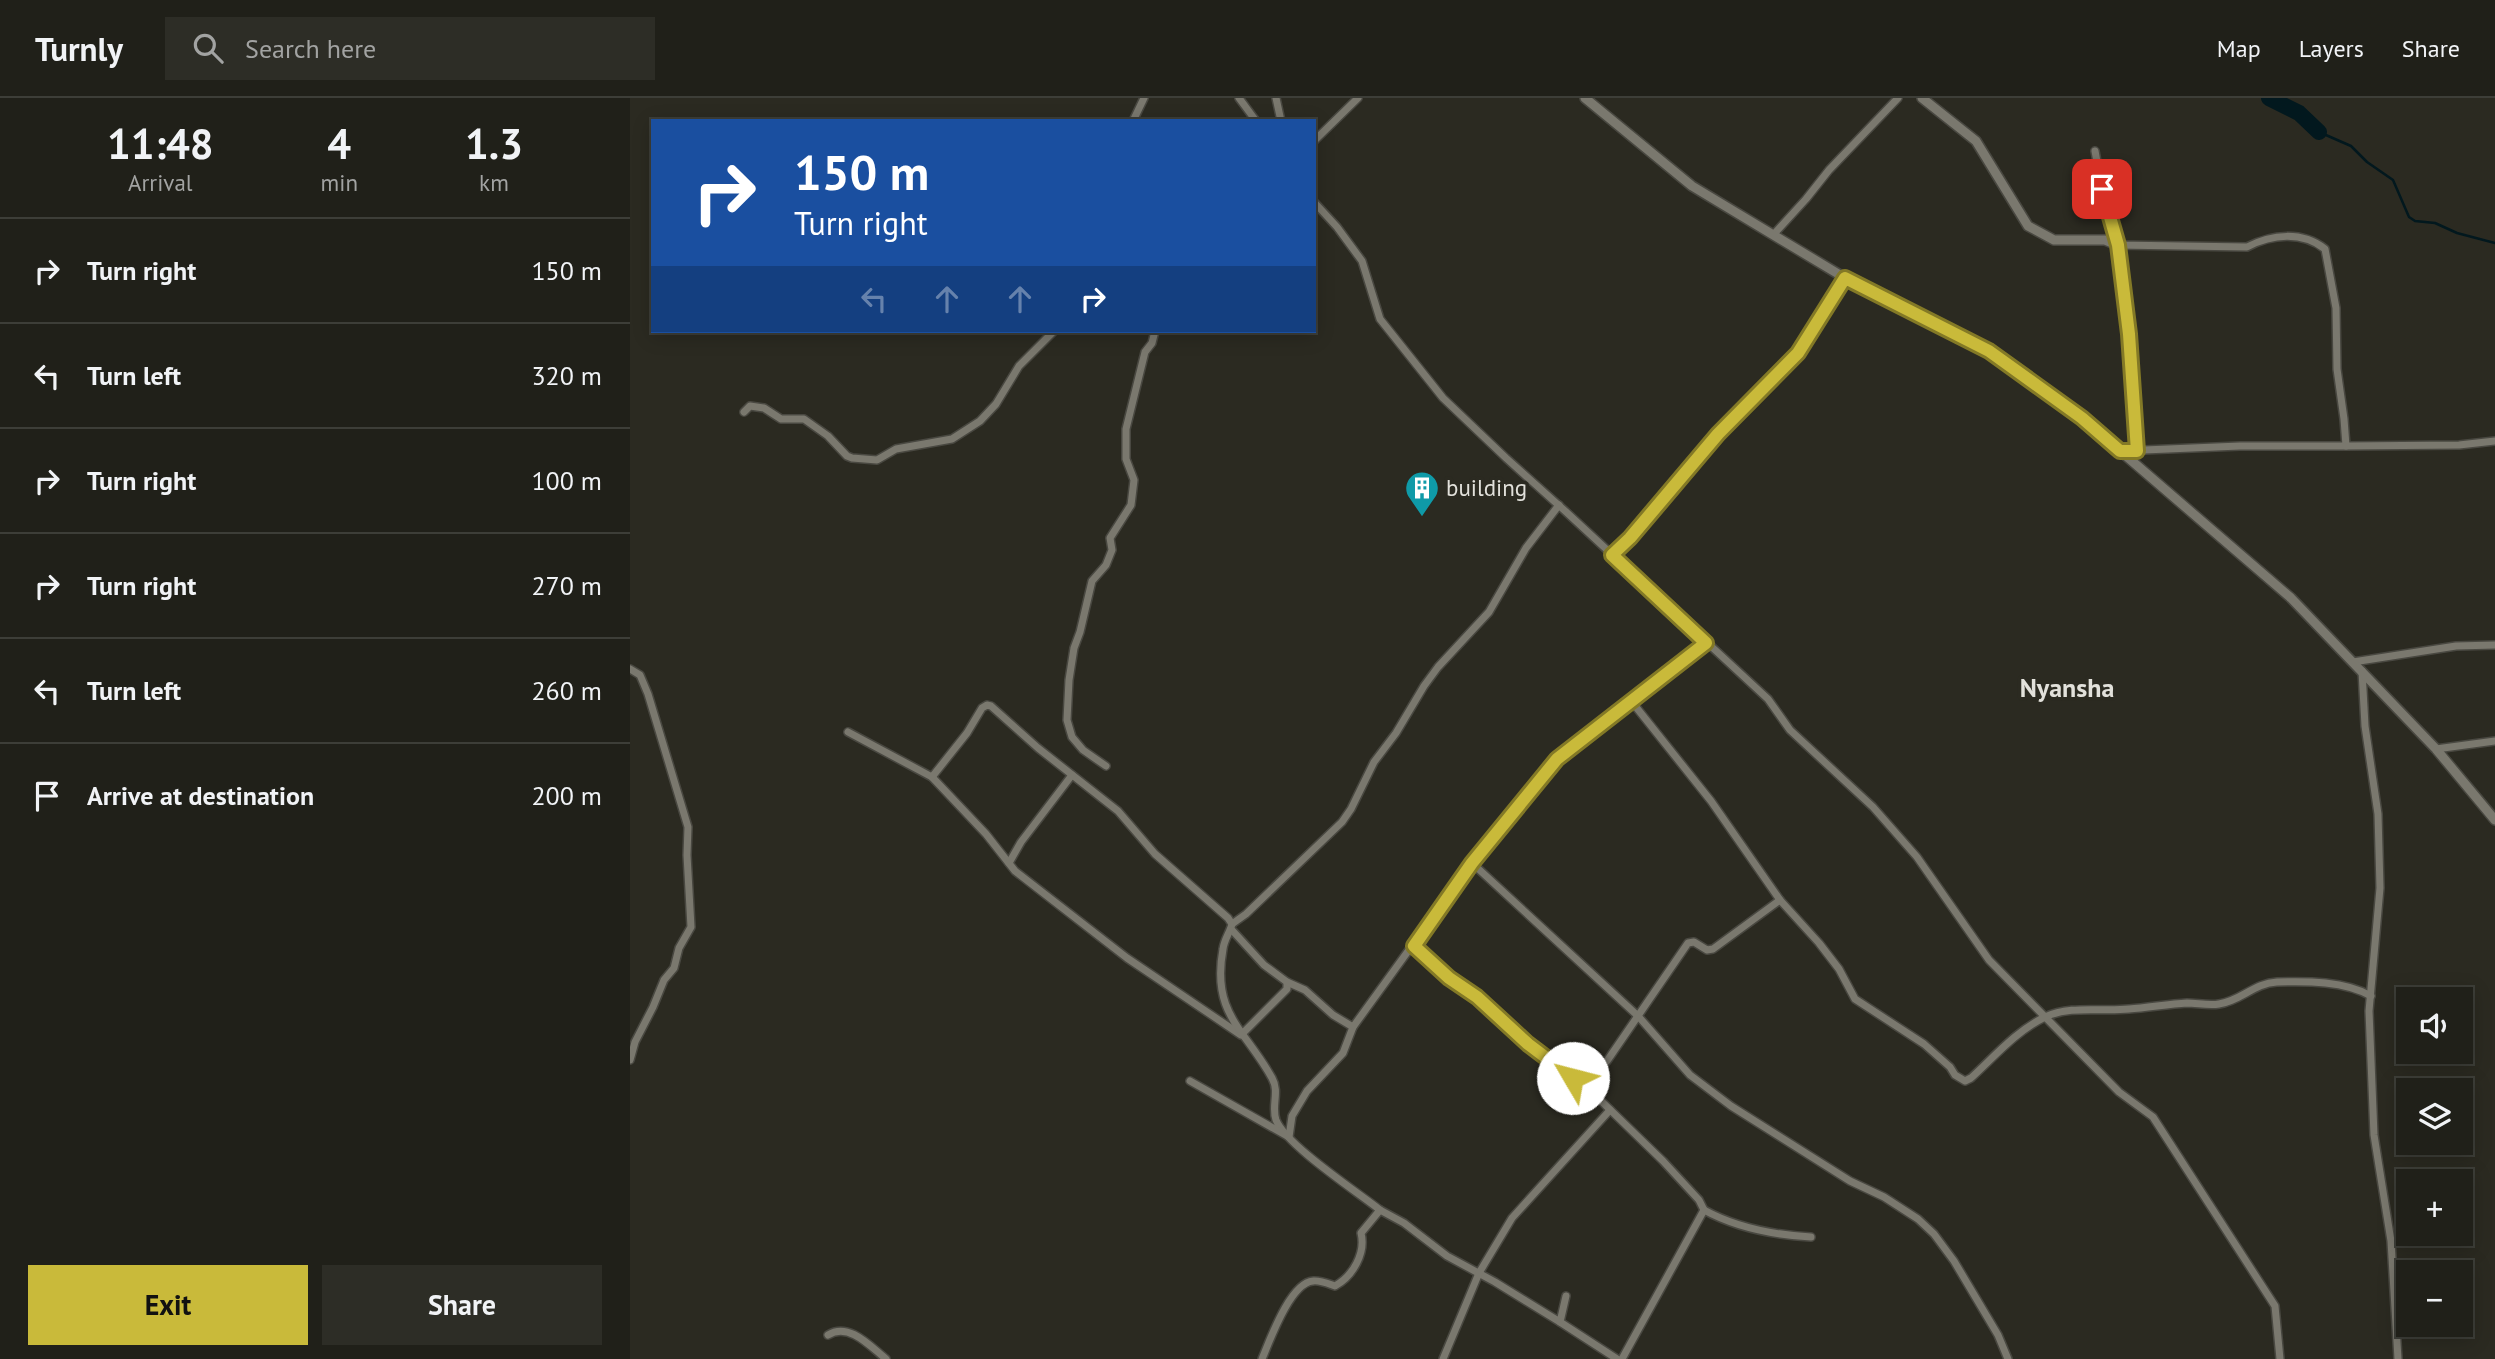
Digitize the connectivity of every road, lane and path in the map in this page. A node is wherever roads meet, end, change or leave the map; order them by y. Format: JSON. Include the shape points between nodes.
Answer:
{"nodes":[{"id":1,"x":1144,"y":98,"type":"edge"},
{"id":2,"x":1239,"y":98,"type":"edge"},
{"id":3,"x":1276,"y":98,"type":"edge"},
{"id":4,"x":1358,"y":98,"type":"edge"},
{"id":5,"x":1585,"y":98,"type":"edge"},
{"id":6,"x":1898,"y":98,"type":"edge"},
{"id":7,"x":1922,"y":98,"type":"edge"},
{"id":8,"x":1134,"y":119,"type":"edge"},
{"id":9,"x":1255,"y":119,"type":"edge"},
{"id":10,"x":1281,"y":119,"type":"edge"},
{"id":11,"x":1316,"y":139,"type":"edge"},
{"id":12,"x":2095,"y":151,"type":"dead end"},
{"id":13,"x":1316,"y":204,"type":"edge"},
{"id":14,"x":1774,"y":234,"type":"junction"},
{"id":15,"x":2118,"y":245,"type":"junction"},
{"id":16,"x":1845,"y":278,"type":"junction"},
{"id":17,"x":1052,"y":333,"type":"edge"},
{"id":18,"x":1155,"y":333,"type":"edge"},
{"id":19,"x":744,"y":412,"type":"dead end"},
{"id":20,"x":2495,"y":442,"type":"edge"},
{"id":21,"x":2346,"y":446,"type":"junction"},
{"id":22,"x":2120,"y":451,"type":"junction"},
{"id":23,"x":2137,"y":451,"type":"junction"},
{"id":24,"x":1559,"y":505,"type":"junction"},
{"id":25,"x":1612,"y":555,"type":"junction"},
{"id":26,"x":1706,"y":643,"type":"junction"},
{"id":27,"x":2495,"y":645,"type":"edge"},
{"id":28,"x":2353,"y":662,"type":"junction"},
{"id":29,"x":630,"y":669,"type":"edge"},
{"id":30,"x":2362,"y":671,"type":"junction"},
{"id":31,"x":1632,"y":702,"type":"junction"},
{"id":32,"x":848,"y":732,"type":"dead end"},
{"id":33,"x":2495,"y":741,"type":"edge"},
{"id":34,"x":2436,"y":749,"type":"junction"},
{"id":35,"x":1106,"y":766,"type":"dead end"},
{"id":36,"x":1072,"y":775,"type":"junction"},
{"id":37,"x":932,"y":777,"type":"junction"},
{"id":38,"x":2495,"y":820,"type":"edge"},
{"id":39,"x":1009,"y":863,"type":"junction"},
{"id":40,"x":1472,"y":863,"type":"junction"},
{"id":41,"x":1780,"y":900,"type":"junction"},
{"id":42,"x":1231,"y":926,"type":"junction"},
{"id":43,"x":1414,"y":946,"type":"junction"},
{"id":44,"x":1287,"y":982,"type":"junction"},
{"id":45,"x":2371,"y":996,"type":"junction"},
{"id":46,"x":1639,"y":1016,"type":"junction"},
{"id":47,"x":2046,"y":1017,"type":"junction"},
{"id":48,"x":1353,"y":1027,"type":"junction"},
{"id":49,"x":1241,"y":1035,"type":"junction"},
{"id":50,"x":630,"y":1060,"type":"edge"},
{"id":51,"x":1190,"y":1081,"type":"dead end"},
{"id":52,"x":1590,"y":1085,"type":"junction"},
{"id":53,"x":1610,"y":1110,"type":"junction"},
{"id":54,"x":1289,"y":1137,"type":"junction"},
{"id":55,"x":1380,"y":1210,"type":"junction"},
{"id":56,"x":1704,"y":1210,"type":"junction"},
{"id":57,"x":1811,"y":1237,"type":"dead end"},
{"id":58,"x":1479,"y":1273,"type":"junction"},
{"id":59,"x":1566,"y":1296,"type":"dead end"},
{"id":60,"x":1560,"y":1322,"type":"junction"},
{"id":61,"x":828,"y":1335,"type":"dead end"},
{"id":62,"x":886,"y":1359,"type":"edge"},
{"id":63,"x":1262,"y":1359,"type":"edge"},
{"id":64,"x":1443,"y":1359,"type":"edge"},
{"id":65,"x":1620,"y":1359,"type":"edge"},
{"id":66,"x":2008,"y":1359,"type":"edge"},
{"id":67,"x":2280,"y":1359,"type":"edge"},
{"id":68,"x":2398,"y":1359,"type":"edge"}],
"edges":[{"from":1,"to":8,"type":"street"},
{"from":2,"to":9,"type":"street"},
{"from":3,"to":10,"type":"street"},
{"from":4,"to":11,"type":"street"},
{"from":5,"to":14,"type":"street","via":[[1692,187]]},
{"from":6,"to":14,"type":"street"},
{"from":7,"to":15,"type":"street","via":[[1976,141],[2028,226],[2054,240],[2105,240]]},
{"from":12,"to":15,"type":"street"},
{"from":13,"to":24,"type":"street","via":[[1362,261],[1380,320],[1443,398]]},
{"from":14,"to":16,"type":"street"},
{"from":15,"to":21,"type":"street","via":[[2247,247],[2282,236],[2315,241],[2325,249],[2336,308]]},
{"from":15,"to":23,"type":"street"},
{"from":16,"to":22,"type":"street","via":[[1989,351]]},
{"from":16,"to":25,"type":"street","via":[[1798,353],[1718,434]]},
{"from":17,"to":19,"type":"street","via":[[1019,366],[980,421],[952,439],[897,449],[877,460],[847,456],[804,419],[781,418],[750,406]]},
{"from":18,"to":35,"type":"street","via":[[1145,352],[1126,429],[1126,459],[1134,480],[1131,505],[1110,538],[1112,550],[1106,565],[1092,581],[1069,680],[1067,720],[1072,737]]},
{"from":20,"to":21,"type":"street"},
{"from":21,"to":23,"type":"street"},
{"from":22,"to":23,"type":"street"},
{"from":22,"to":28,"type":"street","via":[[2291,598]]},
{"from":24,"to":25,"type":"street"},
{"from":24,"to":42,"type":"street","via":[[1526,548],[1489,612],[1424,686],[1374,762],[1342,822]]},
{"from":25,"to":26,"type":"street"},
{"from":26,"to":31,"type":"street"},
{"from":26,"to":47,"type":"street","via":[[1873,807],[1917,857],[1989,960]]},
{"from":27,"to":28,"type":"street","via":[[2456,646]]},
{"from":28,"to":30,"type":"street"},
{"from":29,"to":50,"type":"street","via":[[639,675],[648,694],[688,827],[691,927]]},
{"from":30,"to":34,"type":"street"},
{"from":30,"to":45,"type":"street","via":[[2378,814],[2380,888]]},
{"from":31,"to":40,"type":"street","via":[[1557,759]]},
{"from":31,"to":41,"type":"street","via":[[1711,801]]},
{"from":32,"to":37,"type":"street"},
{"from":33,"to":34,"type":"street"},
{"from":34,"to":38,"type":"street"},
{"from":36,"to":37,"type":"street","via":[[987,705]]},
{"from":36,"to":39,"type":"street"},
{"from":36,"to":42,"type":"street","via":[[1118,811],[1155,854],[1204,895]]},
{"from":37,"to":39,"type":"street"},
{"from":39,"to":49,"type":"street","via":[[1127,958]]},
{"from":40,"to":43,"type":"street"},
{"from":40,"to":46,"type":"street"},
{"from":41,"to":46,"type":"street","via":[[1713,949],[1688,943]]},
{"from":41,"to":47,"type":"street","via":[[1839,969],[1855,999],[1924,1044],[1960,1079],[1971,1078],[2018,1034]]},
{"from":42,"to":44,"type":"street","via":[[1264,965]]},
{"from":42,"to":49,"type":"street","via":[[1223,947],[1222,990]]},
{"from":43,"to":48,"type":"street"},
{"from":43,"to":52,"type":"street","via":[[1528,1044],[1573,1078]]},
{"from":44,"to":48,"type":"street","via":[[1305,990]]},
{"from":44,"to":49,"type":"street","via":[[1287,989]]},
{"from":45,"to":47,"type":"street","via":[[2355,988],[2317,982],[2276,982],[2217,1005],[2074,1009]]},
{"from":45,"to":68,"type":"street","via":[[2374,1135],[2391,1241]]},
{"from":46,"to":52,"type":"street"},
{"from":46,"to":66,"type":"street","via":[[1690,1076],[1850,1181],[1884,1197],[1934,1234],[1998,1335]]},
{"from":47,"to":67,"type":"street","via":[[2160,1127],[2275,1306]]},
{"from":48,"to":54,"type":"street","via":[[1343,1053],[1302,1100]]},
{"from":49,"to":54,"type":"street","via":[[1273,1079],[1277,1121]]},
{"from":51,"to":54,"type":"street"},
{"from":52,"to":53,"type":"street"},
{"from":53,"to":56,"type":"street","via":[[1674,1172]]},
{"from":53,"to":58,"type":"street","via":[[1512,1217]]},
{"from":54,"to":55,"type":"street"},
{"from":55,"to":58,"type":"street"},
{"from":55,"to":63,"type":"street","via":[[1361,1233],[1363,1248],[1351,1272],[1335,1286],[1316,1281],[1303,1285],[1291,1298]]},
{"from":56,"to":57,"type":"street","via":[[1733,1224]]},
{"from":56,"to":65,"type":"street"},
{"from":58,"to":60,"type":"street"},
{"from":58,"to":64,"type":"street"},
{"from":59,"to":60,"type":"street"},
{"from":60,"to":65,"type":"street"},
{"from":61,"to":62,"type":"street","via":[[847,1331]]}]}
